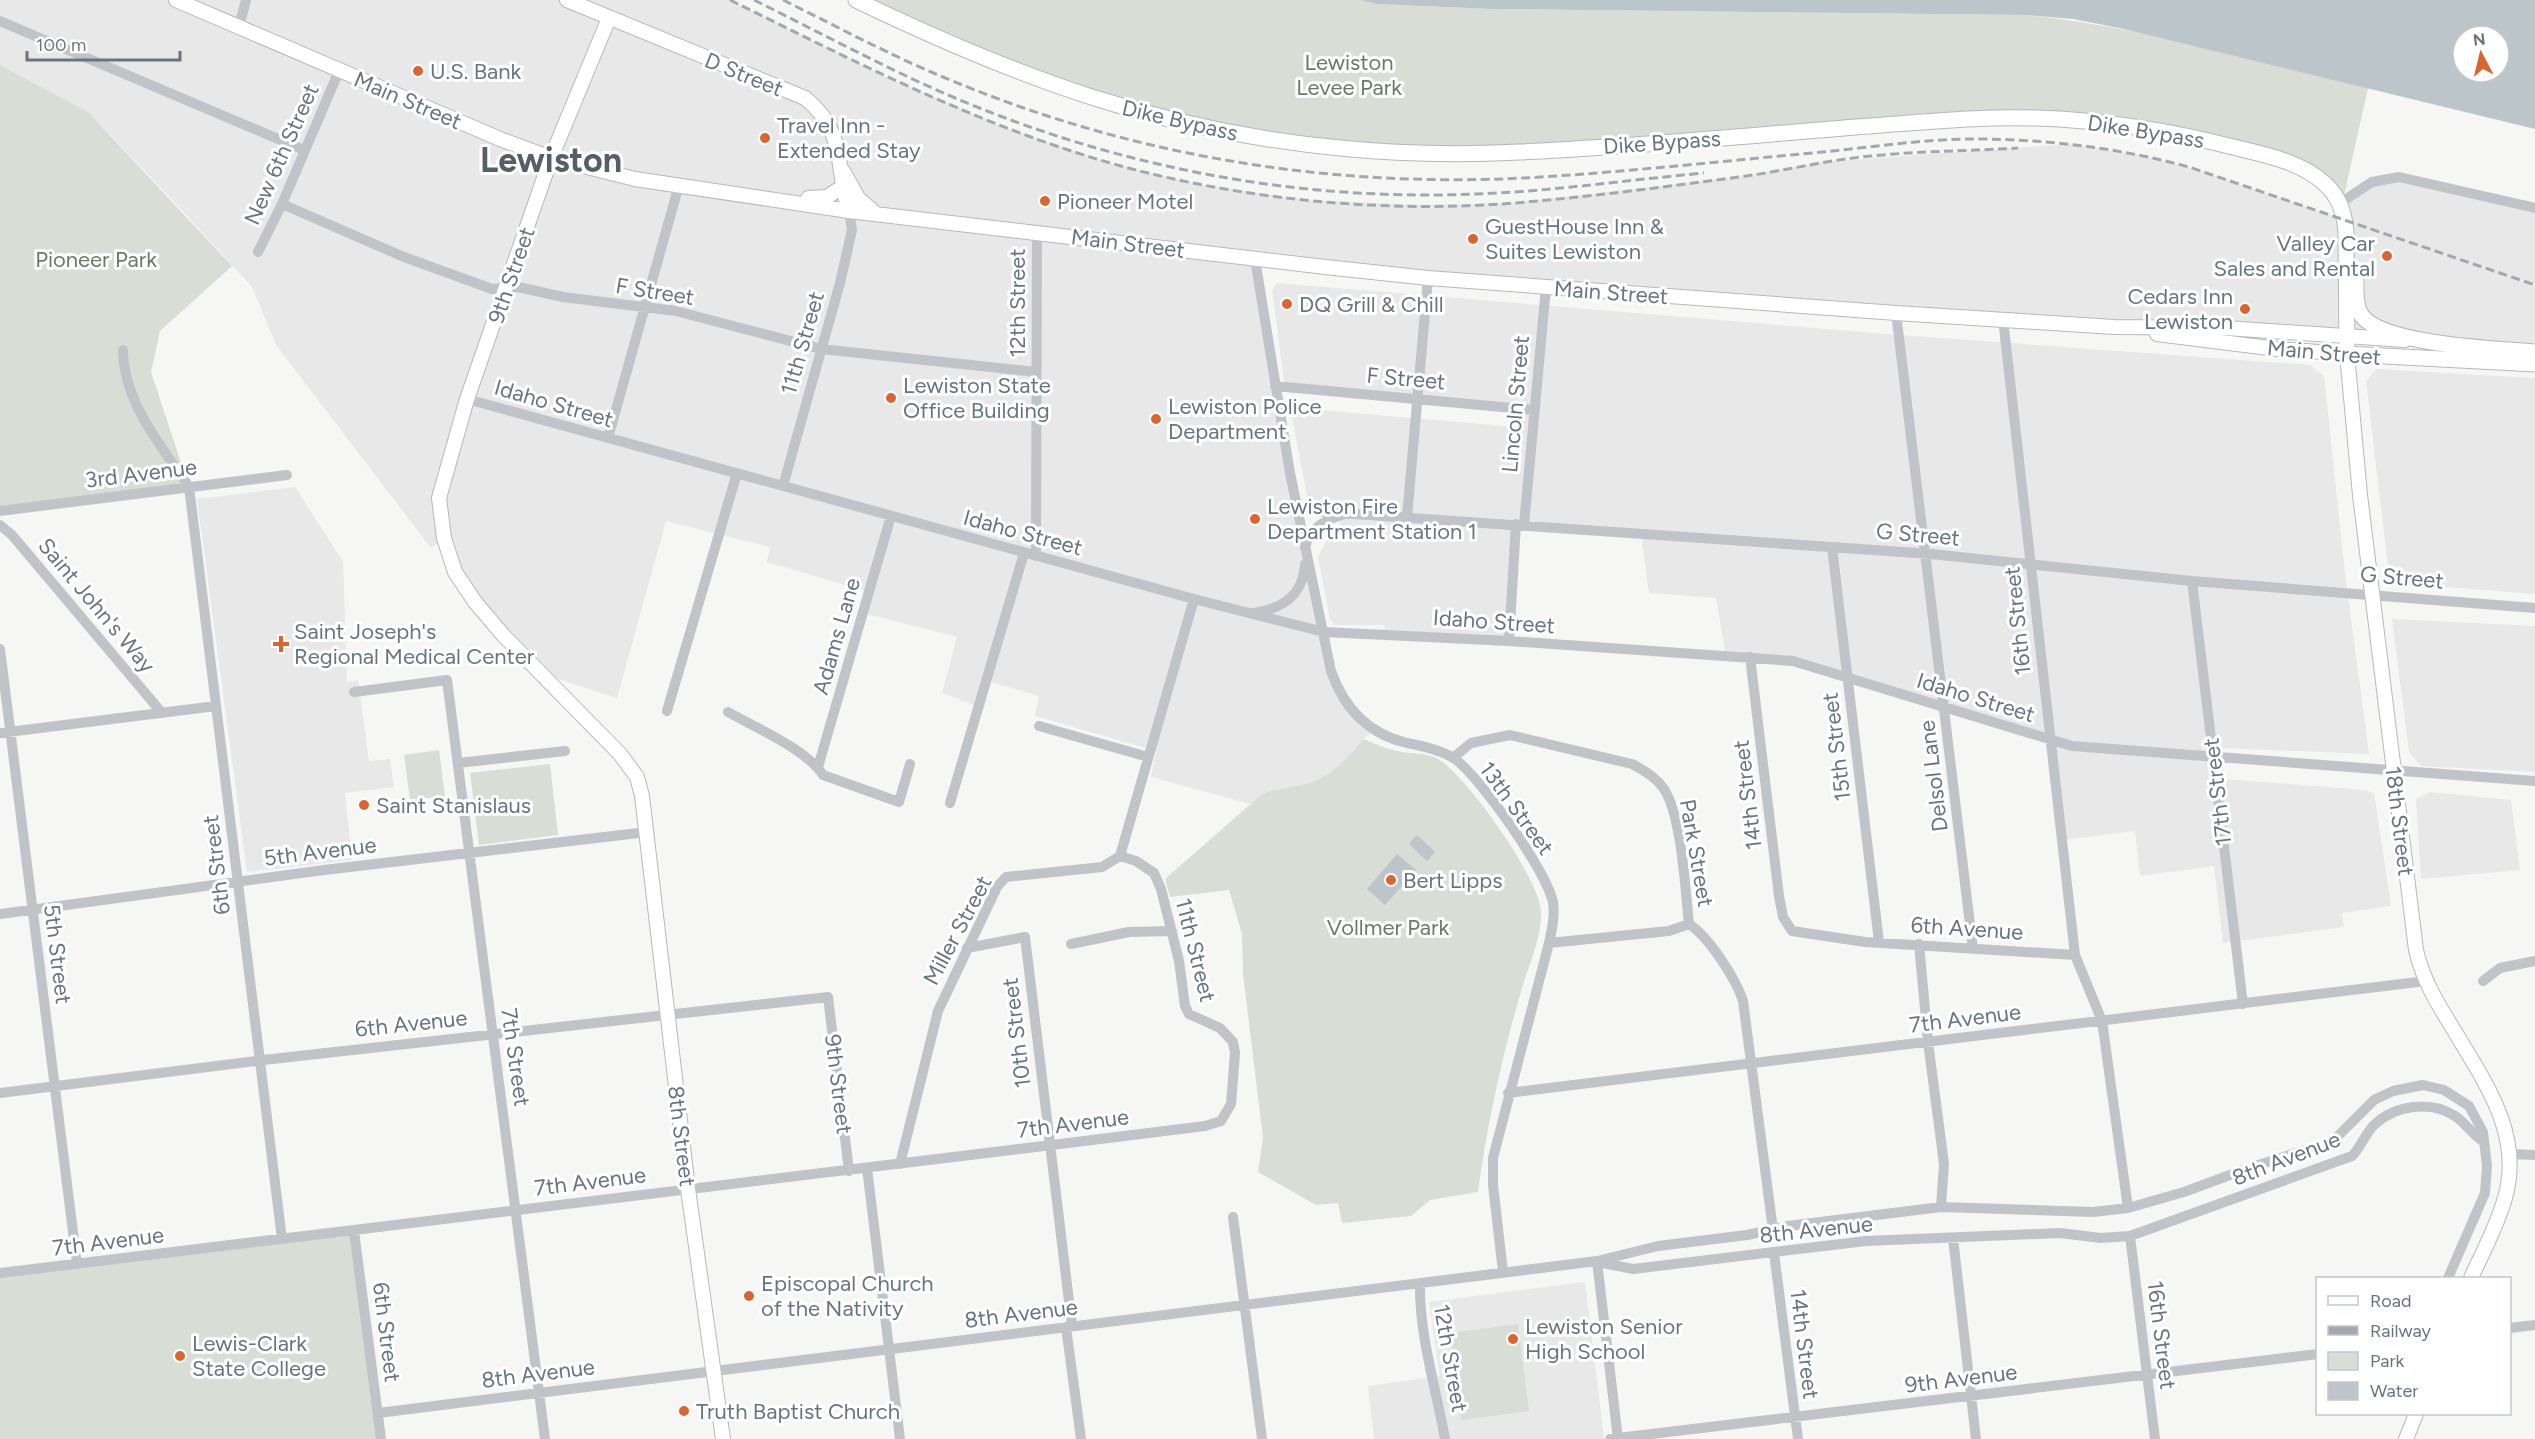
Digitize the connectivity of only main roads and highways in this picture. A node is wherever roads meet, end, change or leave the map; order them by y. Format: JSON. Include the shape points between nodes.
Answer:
{"nodes":[{"id":1,"x":176,"y":0,"type":"edge"},
{"id":2,"x":567,"y":0,"type":"edge"},
{"id":3,"x":856,"y":0,"type":"edge"},
{"id":4,"x":609,"y":18,"type":"junction"},
{"id":5,"x":551,"y":158,"type":"junction"},
{"id":6,"x":843,"y":171,"type":"junction"},
{"id":7,"x":842,"y":188,"type":"junction"},
{"id":8,"x":779,"y":200,"type":"junction"},
{"id":9,"x":849,"y":211,"type":"junction"},
{"id":10,"x":875,"y":213,"type":"junction"},
{"id":11,"x":2346,"y":231,"type":"junction"},
{"id":12,"x":2114,"y":327,"type":"junction"},
{"id":13,"x":2345,"y":336,"type":"junction"},
{"id":14,"x":2425,"y":342,"type":"junction"},
{"id":15,"x":2535,"y":352,"type":"edge"},
{"id":16,"x":2347,"y":354,"type":"junction"},
{"id":17,"x":2535,"y":364,"type":"edge"},
{"id":18,"x":646,"y":832,"type":"joint"},
{"id":19,"x":2471,"y":1277,"type":"edge"},
{"id":20,"x":2415,"y":1415,"type":"edge"},
{"id":21,"x":723,"y":1439,"type":"edge"},
{"id":22,"x":2406,"y":1439,"type":"edge"}],
"edges":[{"from":1,"to":5,"type":"main road","name":"Main Street"},
{"from":2,"to":4,"type":"main road","name":"D Street"},
{"from":3,"to":11,"type":"highway","name":"Dike Bypass","via":[[1004,68],[1106,104],[1194,126],[1316,146],[1399,153],[1521,152],[1945,121],[2038,118],[2128,125],[2191,136],[2294,165],[2329,187],[2340,203]]},
{"from":4,"to":5,"type":"main road","name":"9th Street"},
{"from":4,"to":6,"type":"main road","name":"D Street","via":[[805,98],[832,127]]},
{"from":5,"to":8,"type":"main road","name":"Main Street","via":[[605,172]]},
{"from":5,"to":18,"type":"main road","name":"9th Street","via":[[467,399],[439,498],[444,538],[455,572],[503,635],[631,766],[642,796]]},
{"from":6,"to":7,"type":"main road","name":"D Street"},
{"from":6,"to":10,"type":"main road","via":[[858,198]]},
{"from":7,"to":8,"type":"main road","via":[[827,197]]},
{"from":7,"to":9,"type":"main road","name":"D Street"},
{"from":8,"to":9,"type":"main road","name":"Main Street"},
{"from":9,"to":10,"type":"main road","name":"Main Street"},
{"from":10,"to":12,"type":"main road","name":"Main Street","via":[[1428,278]]},
{"from":11,"to":13,"type":"highway","name":"Dike Bypass"},
{"from":11,"to":14,"type":"highway","via":[[2361,315],[2381,328]]},
{"from":12,"to":13,"type":"main road","name":"Main Street","via":[[2226,328]]},
{"from":12,"to":16,"type":"main road","name":"Main Street"},
{"from":13,"to":14,"type":"main road","name":"Main Street"},
{"from":13,"to":16,"type":"highway","name":"18th Street"},
{"from":14,"to":15,"type":"highway","name":"Main Street"},
{"from":16,"to":17,"type":"highway","name":"Main Street"},
{"from":16,"to":19,"type":"main road","name":"18th Street","via":[[2416,950],[2426,981],[2499,1109],[2508,1135],[2505,1198]]},
{"from":18,"to":21,"type":"main road","name":"8th Street","via":[[688,1189]]},
{"from":20,"to":22,"type":"main road"}]}
